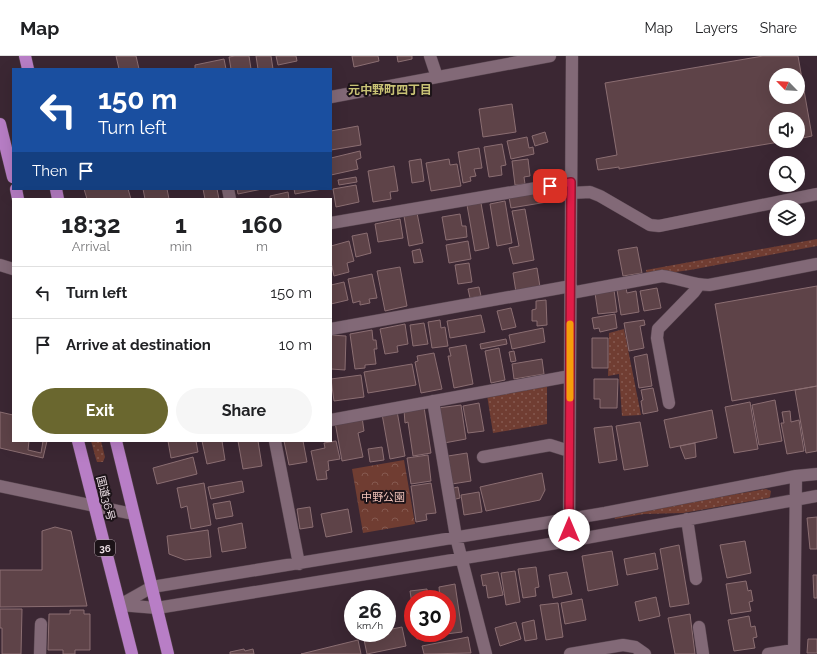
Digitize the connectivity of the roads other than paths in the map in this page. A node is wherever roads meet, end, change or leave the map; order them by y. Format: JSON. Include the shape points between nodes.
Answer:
{"nodes":[{"id":1,"x":25,"y":56,"type":"edge"},
{"id":2,"x":430,"y":56,"type":"edge"},
{"id":3,"x":550,"y":56,"type":"edge"},
{"id":4,"x":572,"y":56,"type":"edge"},
{"id":5,"x":28,"y":68,"type":"edge"},
{"id":6,"x":437,"y":77,"type":"junction"},
{"id":7,"x":332,"y":98,"type":"edge"},
{"id":8,"x":0,"y":124,"type":"edge"},
{"id":9,"x":11,"y":159,"type":"edge"},
{"id":10,"x":571,"y":187,"type":"junction"},
{"id":11,"x":817,"y":194,"type":"edge"},
{"id":12,"x":332,"y":223,"type":"edge"},
{"id":13,"x":817,"y":264,"type":"edge"},
{"id":14,"x":0,"y":265,"type":"edge"},
{"id":15,"x":12,"y":269,"type":"edge"},
{"id":16,"x":699,"y":285,"type":"junction"},
{"id":17,"x":571,"y":290,"type":"junction"},
{"id":18,"x":332,"y":329,"type":"edge"},
{"id":19,"x":570,"y":376,"type":"junction"},
{"id":20,"x":433,"y":401,"type":"junction"},
{"id":21,"x":669,"y":403,"type":"dead end"},
{"id":22,"x":332,"y":420,"type":"edge"},
{"id":23,"x":78,"y":442,"type":"edge"},
{"id":24,"x":116,"y":442,"type":"edge"},
{"id":25,"x":275,"y":442,"type":"edge"},
{"id":26,"x":569,"y":451,"type":"junction"},
{"id":27,"x":483,"y":457,"type":"dead end"},
{"id":28,"x":817,"y":474,"type":"edge"},
{"id":29,"x":796,"y":476,"type":"junction"},
{"id":30,"x":0,"y":486,"type":"edge"},
{"id":31,"x":817,"y":496,"type":"edge"},
{"id":32,"x":796,"y":499,"type":"junction"},
{"id":33,"x":94,"y":506,"type":"junction"},
{"id":34,"x":133,"y":514,"type":"junction"},
{"id":35,"x":569,"y":519,"type":"junction"},
{"id":36,"x":687,"y":519,"type":"junction"},
{"id":37,"x":456,"y":538,"type":"junction"},
{"id":38,"x":569,"y":541,"type":"junction"},
{"id":39,"x":462,"y":558,"type":"junction"},
{"id":40,"x":298,"y":564,"type":"junction"},
{"id":41,"x":696,"y":579,"type":"dead end"},
{"id":42,"x":152,"y":587,"type":"junction"},
{"id":43,"x":120,"y":605,"type":"junction"},
{"id":44,"x":157,"y":608,"type":"junction"},
{"id":45,"x":41,"y":624,"type":"dead end"},
{"id":46,"x":699,"y":627,"type":"dead end"},
{"id":47,"x":607,"y":651,"type":"edge"},
{"id":48,"x":794,"y":652,"type":"edge"},
{"id":49,"x":40,"y":654,"type":"edge"},
{"id":50,"x":132,"y":654,"type":"edge"},
{"id":51,"x":168,"y":654,"type":"edge"},
{"id":52,"x":486,"y":654,"type":"edge"},
{"id":53,"x":570,"y":654,"type":"edge"},
{"id":54,"x":645,"y":654,"type":"edge"},
{"id":55,"x":703,"y":654,"type":"edge"},
{"id":56,"x":768,"y":654,"type":"edge"}],
"edges":[{"from":1,"to":5,"type":"highway"},
{"from":2,"to":6,"type":"street"},
{"from":3,"to":6,"type":"street"},
{"from":4,"to":10,"type":"street"},
{"from":6,"to":7,"type":"street"},
{"from":8,"to":9,"type":"highway"},
{"from":10,"to":11,"type":"street","via":[[600,196],[650,225],[659,226]]},
{"from":10,"to":12,"type":"street"},
{"from":10,"to":17,"type":"street"},
{"from":13,"to":16,"type":"street"},
{"from":14,"to":15,"type":"street"},
{"from":16,"to":17,"type":"street","via":[[662,276]]},
{"from":16,"to":21,"type":"street","via":[[658,329],[657,338]]},
{"from":17,"to":18,"type":"street"},
{"from":17,"to":19,"type":"street"},
{"from":19,"to":20,"type":"street"},
{"from":19,"to":26,"type":"street"},
{"from":20,"to":22,"type":"street"},
{"from":20,"to":37,"type":"street"},
{"from":23,"to":33,"type":"highway","name":"国道36号","number":"36"},
{"from":24,"to":34,"type":"highway","name":"国道36号"},
{"from":25,"to":40,"type":"street"},
{"from":26,"to":27,"type":"street","via":[[550,445]]},
{"from":26,"to":35,"type":"street"},
{"from":28,"to":29,"type":"street"},
{"from":29,"to":32,"type":"street"},
{"from":29,"to":35,"type":"street"},
{"from":30,"to":33,"type":"street"},
{"from":31,"to":32,"type":"street"},
{"from":32,"to":36,"type":"street"},
{"from":32,"to":48,"type":"street"},
{"from":33,"to":34,"type":"street"},
{"from":33,"to":43,"type":"highway","name":"国道36号","number":"36"},
{"from":34,"to":42,"type":"highway","name":"国道36号"},
{"from":35,"to":37,"type":"street"},
{"from":35,"to":38,"type":"street"},
{"from":36,"to":38,"type":"street"},
{"from":36,"to":41,"type":"street"},
{"from":37,"to":39,"type":"street"},
{"from":37,"to":40,"type":"street"},
{"from":38,"to":39,"type":"street"},
{"from":39,"to":44,"type":"street"},
{"from":39,"to":52,"type":"street"},
{"from":40,"to":42,"type":"street"},
{"from":42,"to":43,"type":"street"},
{"from":42,"to":44,"type":"highway","name":"国道36号"},
{"from":43,"to":44,"type":"street"},
{"from":43,"to":50,"type":"highway","name":"国道36号","number":"36"},
{"from":44,"to":51,"type":"highway","name":"国道36号"},
{"from":45,"to":49,"type":"street"},
{"from":46,"to":55,"type":"street"},
{"from":47,"to":53,"type":"street"},
{"from":47,"to":54,"type":"street","via":[[623,645],[635,647]]},
{"from":48,"to":56,"type":"street"}]}
